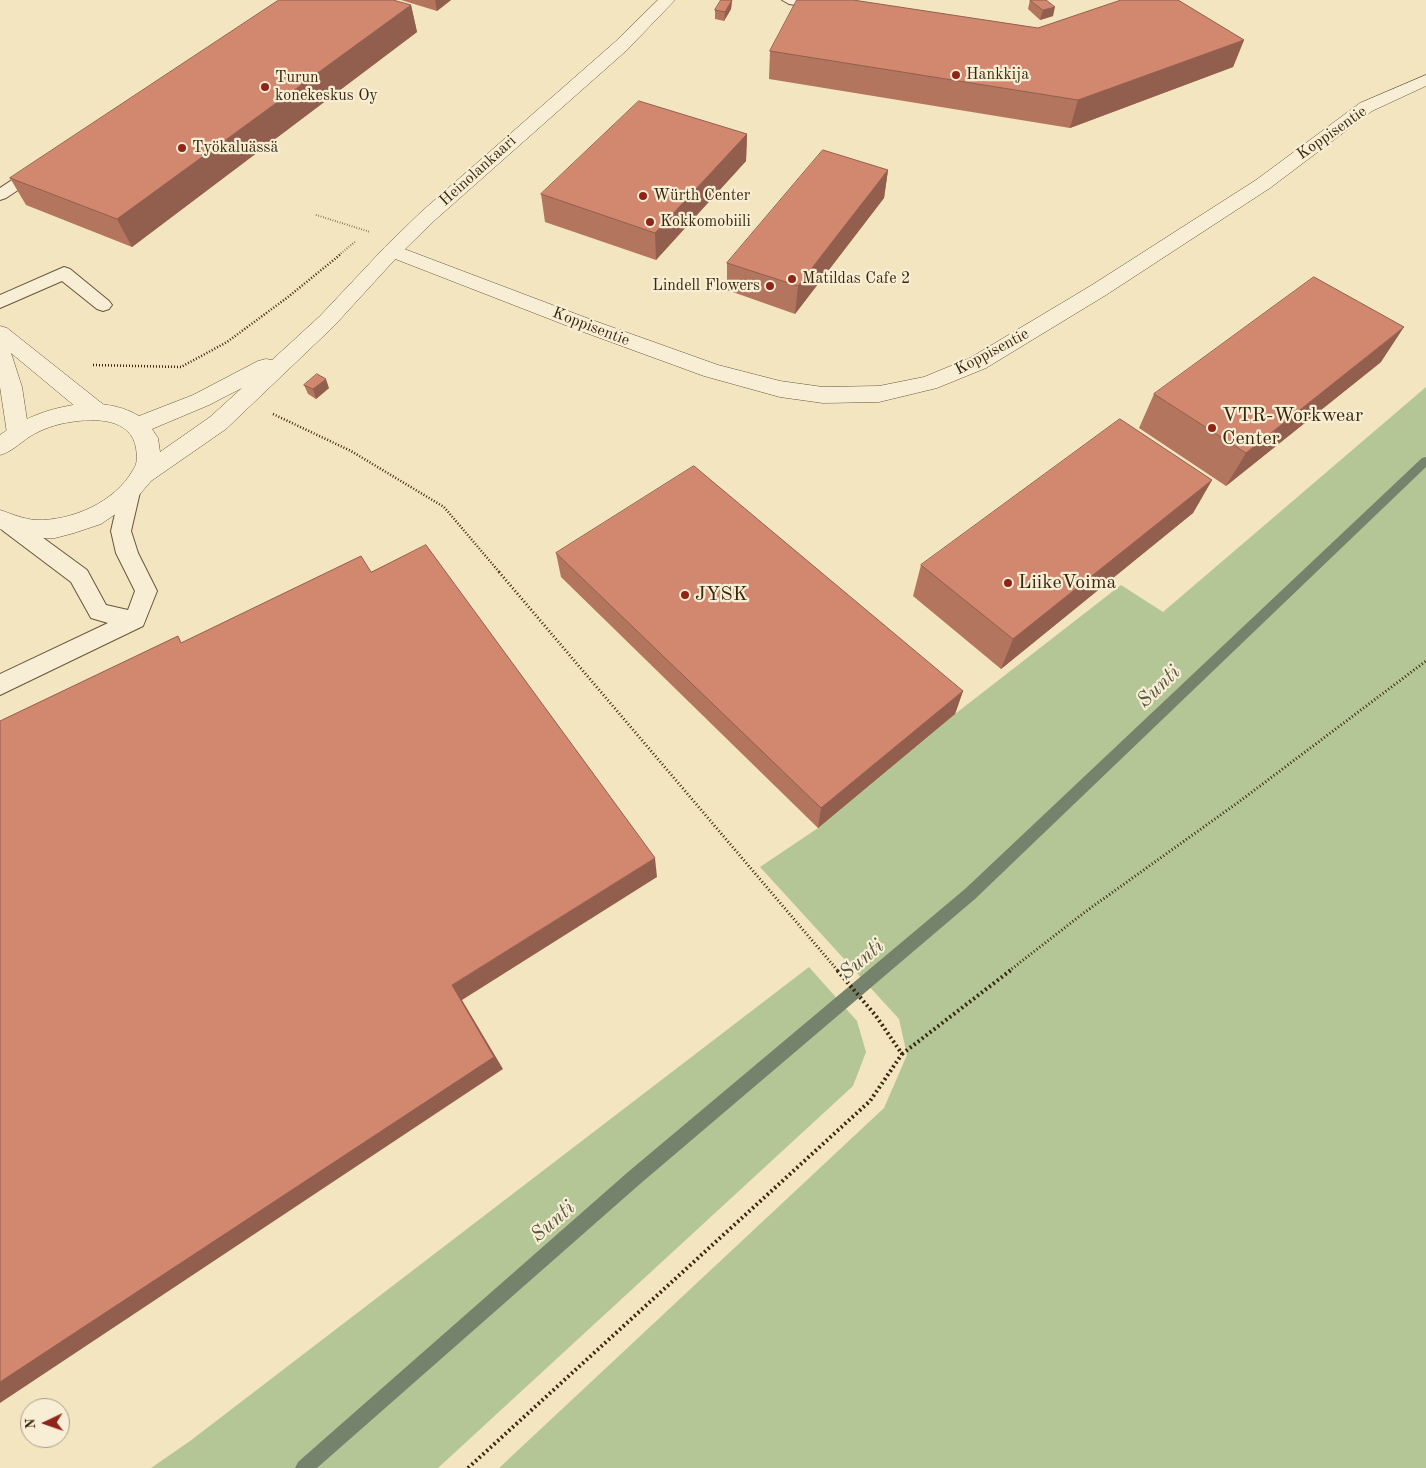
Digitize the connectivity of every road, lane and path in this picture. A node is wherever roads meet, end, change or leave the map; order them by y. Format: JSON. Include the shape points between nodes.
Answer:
{"nodes":[{"id":1,"x":667,"y":0,"type":"edge"},
{"id":2,"x":788,"y":0,"type":"edge"},
{"id":3,"x":846,"y":9,"type":"edge"},
{"id":4,"x":1426,"y":80,"type":"edge"},
{"id":5,"x":57,"y":157,"type":"edge"},
{"id":6,"x":0,"y":195,"type":"edge"},
{"id":7,"x":316,"y":214,"type":"dead end"},
{"id":8,"x":392,"y":251,"type":"junction"},
{"id":9,"x":0,"y":302,"type":"edge"},
{"id":10,"x":103,"y":305,"type":"dead end"},
{"id":11,"x":0,"y":333,"type":"edge"},
{"id":12,"x":296,"y":350,"type":"junction"},
{"id":13,"x":0,"y":352,"type":"edge"},
{"id":14,"x":49,"y":373,"type":"junction"},
{"id":15,"x":96,"y":411,"type":"junction"},
{"id":16,"x":268,"y":411,"type":"dead end"},
{"id":17,"x":138,"y":426,"type":"junction"},
{"id":18,"x":18,"y":433,"type":"junction"},
{"id":19,"x":0,"y":447,"type":"edge"},
{"id":20,"x":136,"y":484,"type":"junction"},
{"id":21,"x":4,"y":521,"type":"edge"},
{"id":22,"x":135,"y":620,"type":"junction"},
{"id":23,"x":1426,"y":661,"type":"edge"},
{"id":24,"x":0,"y":685,"type":"edge"},
{"id":25,"x":902,"y":1054,"type":"junction"},
{"id":26,"x":468,"y":1468,"type":"edge"}],
"edges":[{"from":1,"to":8,"type":"street","name":"Heinolankaari","via":[[621,46]]},
{"from":2,"to":3,"type":"lane"},
{"from":4,"to":8,"type":"street","name":"Koppisentie","via":[[1366,107],[1263,184],[1099,290],[978,363],[929,383],[879,394],[823,395],[712,371]]},
{"from":5,"to":6,"type":"lane"},
{"from":7,"to":14,"type":"path","via":[[368,231],[227,342],[181,367],[73,364]]},
{"from":8,"to":12,"type":"street","name":"Heinolankaari"},
{"from":9,"to":10,"type":"lane","via":[[64,273]]},
{"from":11,"to":14,"type":"street"},
{"from":12,"to":17,"type":"street","name":"Heinolankaari","via":[[201,400]]},
{"from":12,"to":20,"type":"street","name":"Heinolankaari","via":[[218,423]]},
{"from":13,"to":18,"type":"street","via":[[11,387]]},
{"from":14,"to":15,"type":"street"},
{"from":15,"to":17,"type":"street","via":[[120,415]]},
{"from":15,"to":18,"type":"street","via":[[68,413],[41,421]]},
{"from":16,"to":25,"type":"path","via":[[351,451],[444,507],[876,1016]]},
{"from":17,"to":20,"type":"street","via":[[148,441],[150,458]]},
{"from":18,"to":19,"type":"street"},
{"from":20,"to":21,"type":"street","name":"Heinolankaari","via":[[110,508],[86,520],[32,528]]},
{"from":20,"to":22,"type":"lane","via":[[120,531],[146,591]]},
{"from":21,"to":22,"type":"lane","via":[[79,576],[99,612]]},
{"from":22,"to":24,"type":"lane"},
{"from":23,"to":25,"type":"path","via":[[1085,912]]},
{"from":25,"to":26,"type":"path","via":[[870,1100]]}]}
